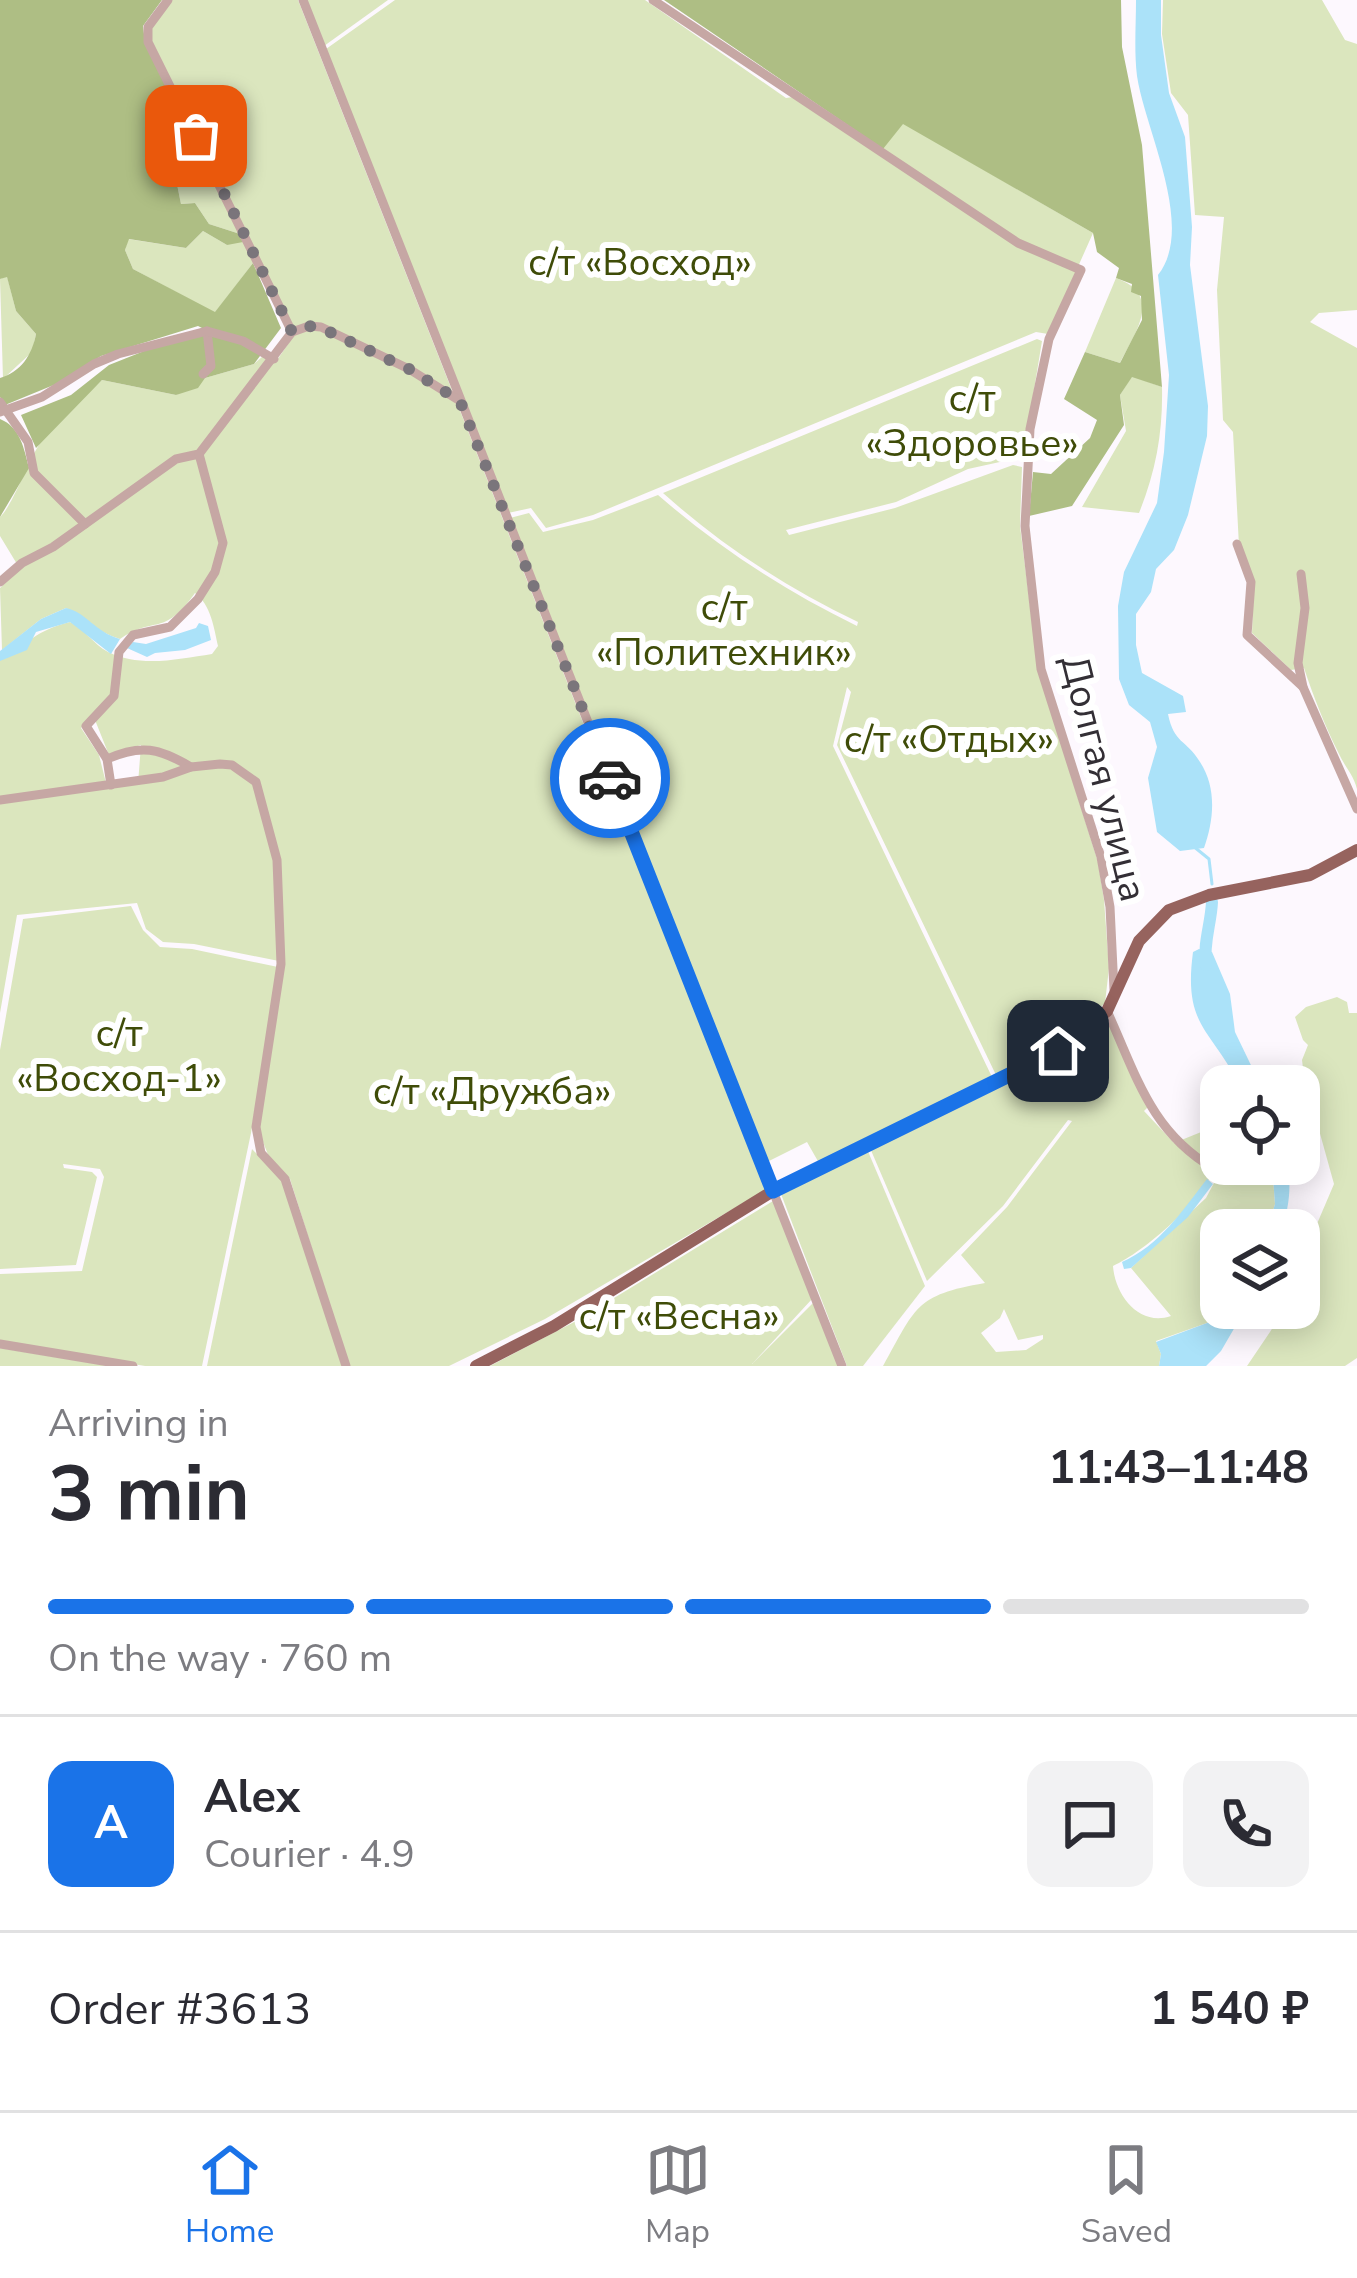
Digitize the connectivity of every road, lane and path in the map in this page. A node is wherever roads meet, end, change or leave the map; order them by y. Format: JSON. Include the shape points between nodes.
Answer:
{"nodes":[{"id":1,"x":168,"y":0,"type":"edge"},
{"id":2,"x":302,"y":0,"type":"edge"},
{"id":3,"x":653,"y":0,"type":"edge"},
{"id":4,"x":207,"y":331,"type":"junction"},
{"id":5,"x":292,"y":332,"type":"junction"},
{"id":6,"x":274,"y":358,"type":"junction"},
{"id":7,"x":202,"y":374,"type":"dead end"},
{"id":8,"x":460,"y":401,"type":"junction"},
{"id":9,"x":2,"y":408,"type":"edge"},
{"id":10,"x":199,"y":454,"type":"junction"},
{"id":11,"x":85,"y":524,"type":"junction"},
{"id":12,"x":1237,"y":544,"type":"dead end"},
{"id":13,"x":1301,"y":574,"type":"dead end"},
{"id":14,"x":0,"y":583,"type":"edge"},
{"id":15,"x":1304,"y":687,"type":"junction"},
{"id":16,"x":107,"y":759,"type":"junction"},
{"id":17,"x":191,"y":767,"type":"junction"},
{"id":18,"x":110,"y":785,"type":"junction"},
{"id":19,"x":0,"y":800,"type":"edge"},
{"id":20,"x":1357,"y":809,"type":"edge"},
{"id":21,"x":1357,"y":850,"type":"edge"},
{"id":22,"x":1111,"y":1005,"type":"junction"},
{"id":23,"x":1200,"y":1160,"type":"edge"},
{"id":24,"x":773,"y":1191,"type":"junction"},
{"id":25,"x":0,"y":1344,"type":"edge"},
{"id":26,"x":133,"y":1366,"type":"edge"},
{"id":27,"x":346,"y":1366,"type":"edge"},
{"id":28,"x":476,"y":1366,"type":"edge"},
{"id":29,"x":842,"y":1366,"type":"edge"}],
"edges":[{"from":1,"to":5,"type":"street","via":[[148,27],[148,42]]},
{"from":2,"to":8,"type":"street"},
{"from":3,"to":22,"type":"street","name":"Долгая улица","via":[[1018,243],[1082,270],[1049,339],[1030,429],[1025,526],[1041,669],[1110,907]]},
{"from":4,"to":6,"type":"street"},
{"from":4,"to":7,"type":"street","via":[[211,366]]},
{"from":4,"to":9,"type":"street","via":[[118,354],[42,397]]},
{"from":5,"to":6,"type":"street"},
{"from":5,"to":8,"type":"street","via":[[321,328]]},
{"from":6,"to":10,"type":"street"},
{"from":8,"to":24,"type":"street"},
{"from":9,"to":11,"type":"street","via":[[28,442],[34,473]]},
{"from":10,"to":11,"type":"street","via":[[176,459]]},
{"from":10,"to":16,"type":"street","via":[[223,543],[215,572],[170,627],[133,635],[119,652],[114,696],[86,727]]},
{"from":11,"to":14,"type":"street"},
{"from":12,"to":15,"type":"street","via":[[1251,582],[1247,635]]},
{"from":13,"to":15,"type":"street"},
{"from":15,"to":20,"type":"street"},
{"from":16,"to":17,"type":"street","via":[[149,749]]},
{"from":16,"to":18,"type":"street"},
{"from":17,"to":18,"type":"street"},
{"from":17,"to":27,"type":"street","via":[[232,765],[256,782],[268,821],[280,964],[256,1127],[261,1153],[285,1179]]},
{"from":18,"to":19,"type":"street"},
{"from":21,"to":22,"type":"main road","via":[[1310,875],[1169,910],[1138,941]]},
{"from":22,"to":23,"type":"street","name":"Долгая улица","via":[[1156,1118]]},
{"from":22,"to":24,"type":"main road","via":[[1058,1051]]},
{"from":24,"to":28,"type":"main road"},
{"from":24,"to":29,"type":"street"},
{"from":25,"to":26,"type":"street"}]}
